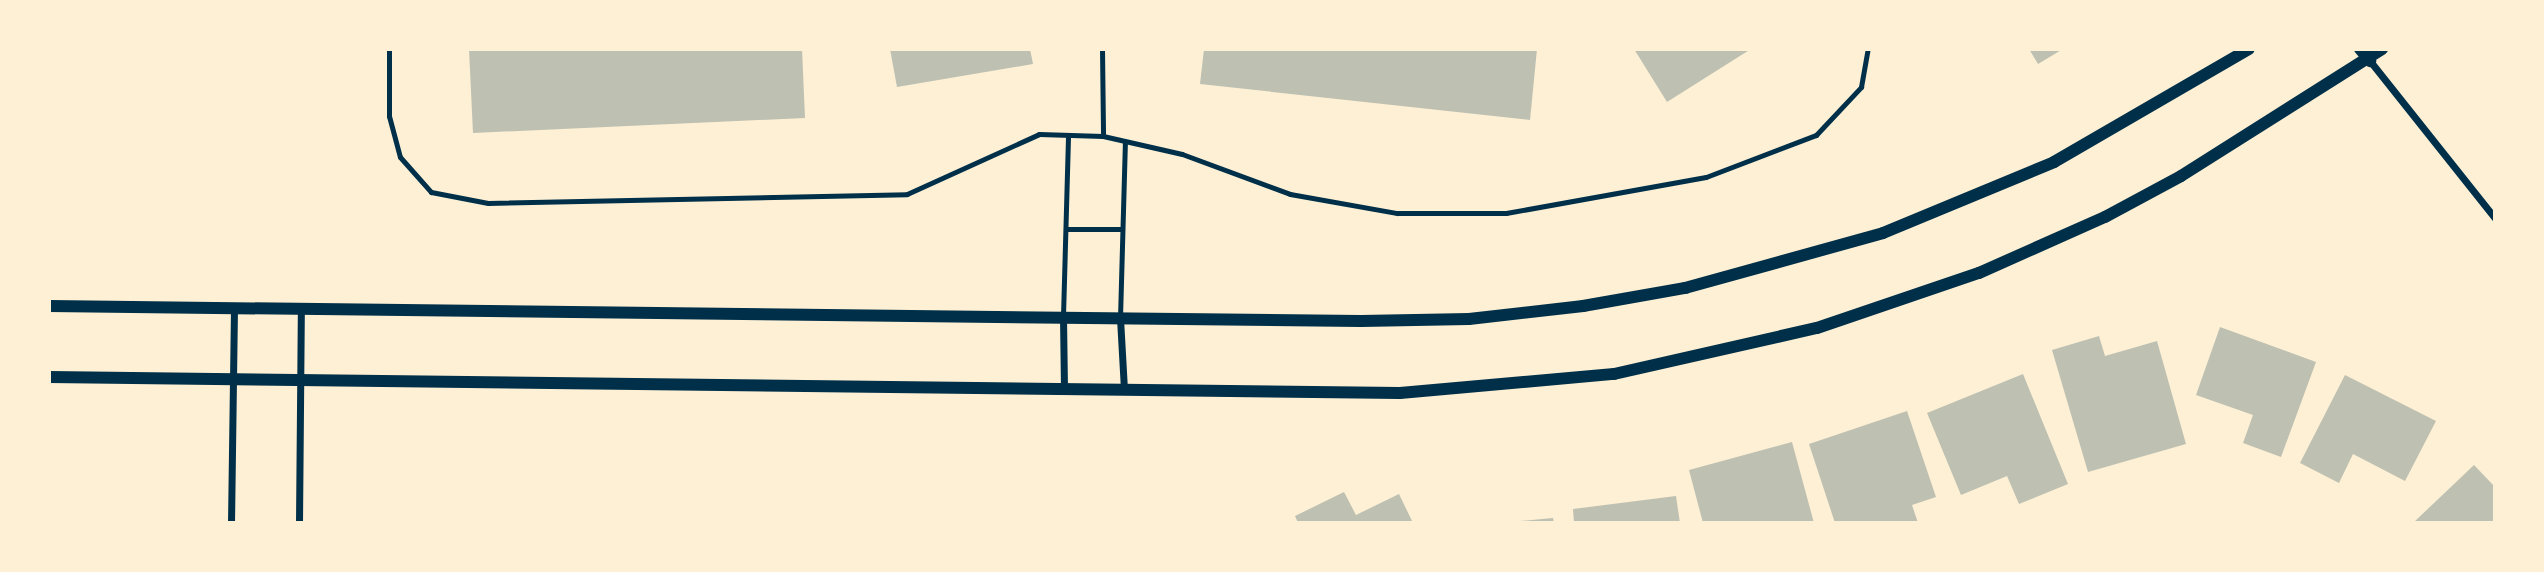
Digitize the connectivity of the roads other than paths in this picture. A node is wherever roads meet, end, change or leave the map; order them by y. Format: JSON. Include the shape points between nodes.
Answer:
{"nodes":[{"id":1,"x":389,"y":49,"type":"edge"},
{"id":2,"x":1102,"y":49,"type":"edge"},
{"id":3,"x":1868,"y":49,"type":"edge"},
{"id":4,"x":2249,"y":49,"type":"edge"},
{"id":5,"x":2360,"y":49,"type":"edge"},
{"id":6,"x":2382,"y":49,"type":"edge"},
{"id":7,"x":2370,"y":61,"type":"junction"},
{"id":8,"x":1068,"y":135,"type":"junction"},
{"id":9,"x":1103,"y":136,"type":"junction"},
{"id":10,"x":1125,"y":142,"type":"junction"},
{"id":11,"x":2495,"y":218,"type":"edge"},
{"id":12,"x":1066,"y":229,"type":"junction"},
{"id":13,"x":1122,"y":229,"type":"junction"},
{"id":14,"x":49,"y":306,"type":"edge"},
{"id":15,"x":234,"y":307,"type":"junction"},
{"id":16,"x":302,"y":308,"type":"junction"},
{"id":17,"x":1063,"y":316,"type":"junction"},
{"id":18,"x":1120,"y":318,"type":"junction"},
{"id":19,"x":49,"y":377,"type":"edge"},
{"id":20,"x":233,"y":379,"type":"junction"},
{"id":21,"x":300,"y":379,"type":"junction"},
{"id":22,"x":1064,"y":389,"type":"junction"},
{"id":23,"x":1124,"y":390,"type":"junction"},
{"id":24,"x":230,"y":523,"type":"edge"},
{"id":25,"x":299,"y":523,"type":"edge"}],
"edges":[{"from":1,"to":8,"type":"lane","via":[[389,116],[400,157],[431,192],[488,203],[906,194],[1038,134]]},
{"from":2,"to":9,"type":"lane"},
{"from":3,"to":10,"type":"lane","via":[[1861,88],[1816,135],[1706,177],[1506,213],[1397,213],[1290,194],[1182,155]]},
{"from":4,"to":18,"type":"street","via":[[2125,124],[1971,199],[1804,258],[1685,288],[1583,306],[1469,318]]},
{"from":5,"to":7,"type":"street"},
{"from":6,"to":7,"type":"street"},
{"from":7,"to":11,"type":"street"},
{"from":7,"to":23,"type":"street","via":[[2105,217],[1979,273],[1817,328],[1614,374],[1516,385],[1400,393]]},
{"from":8,"to":9,"type":"lane"},
{"from":8,"to":12,"type":"lane"},
{"from":9,"to":10,"type":"lane"},
{"from":10,"to":13,"type":"lane"},
{"from":12,"to":13,"type":"lane"},
{"from":12,"to":17,"type":"lane"},
{"from":13,"to":18,"type":"lane"},
{"from":14,"to":15,"type":"street"},
{"from":15,"to":16,"type":"street"},
{"from":15,"to":20,"type":"street"},
{"from":16,"to":17,"type":"street"},
{"from":16,"to":21,"type":"street"},
{"from":17,"to":18,"type":"street"},
{"from":17,"to":22,"type":"street"},
{"from":18,"to":23,"type":"street"},
{"from":19,"to":20,"type":"street"},
{"from":20,"to":21,"type":"street"},
{"from":20,"to":24,"type":"street"},
{"from":21,"to":22,"type":"street"},
{"from":21,"to":25,"type":"street"},
{"from":22,"to":23,"type":"street"}]}
